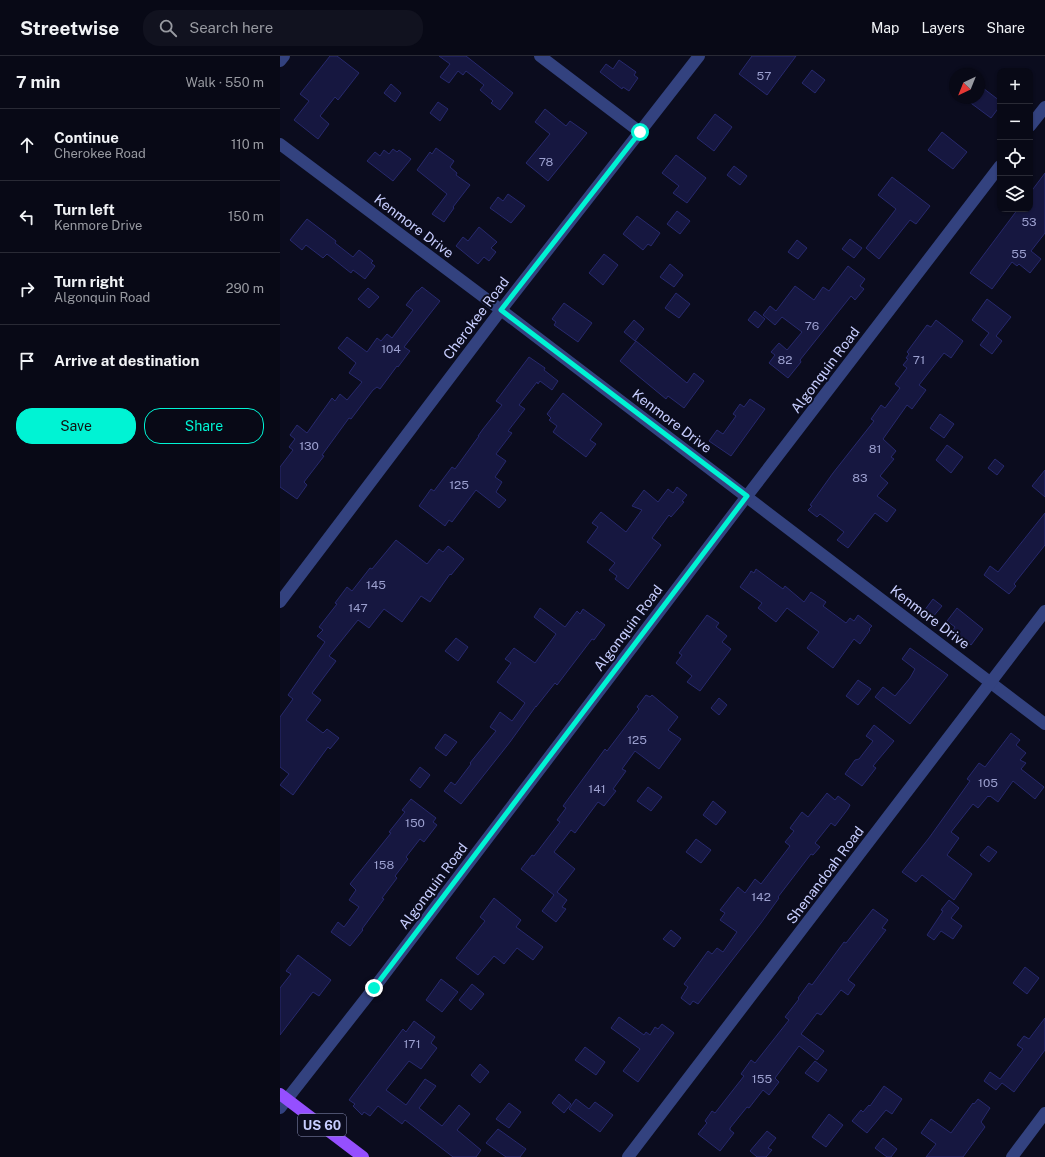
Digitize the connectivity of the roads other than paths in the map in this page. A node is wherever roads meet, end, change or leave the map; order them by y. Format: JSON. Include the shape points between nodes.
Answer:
{"nodes":[{"id":1,"x":284,"y":56,"type":"edge"},
{"id":2,"x":540,"y":56,"type":"edge"},
{"id":3,"x":699,"y":56,"type":"edge"},
{"id":4,"x":280,"y":61,"type":"edge"},
{"id":5,"x":1045,"y":107,"type":"edge"},
{"id":6,"x":1033,"y":122,"type":"edge"},
{"id":7,"x":640,"y":132,"type":"junction"},
{"id":8,"x":280,"y":144,"type":"edge"},
{"id":9,"x":997,"y":170,"type":"edge"},
{"id":10,"x":501,"y":310,"type":"junction"},
{"id":11,"x":747,"y":496,"type":"junction"},
{"id":12,"x":280,"y":602,"type":"edge"},
{"id":13,"x":1045,"y":611,"type":"edge"},
{"id":14,"x":991,"y":682,"type":"junction"},
{"id":15,"x":1045,"y":724,"type":"edge"},
{"id":16,"x":282,"y":1100,"type":"edge"},
{"id":17,"x":1045,"y":1113,"type":"edge"},
{"id":18,"x":363,"y":1157,"type":"edge"},
{"id":19,"x":628,"y":1157,"type":"edge"},
{"id":20,"x":1012,"y":1157,"type":"edge"}],
"edges":[{"from":1,"to":4,"type":"street"},
{"from":2,"to":7,"type":"street"},
{"from":3,"to":7,"type":"street","name":"Cherokee Road"},
{"from":5,"to":6,"type":"street"},
{"from":7,"to":10,"type":"street","name":"Cherokee Road"},
{"from":8,"to":10,"type":"street","name":"Kenmore Drive"},
{"from":9,"to":11,"type":"street","name":"Algonquin Road"},
{"from":10,"to":11,"type":"street","name":"Kenmore Drive"},
{"from":10,"to":12,"type":"street","name":"Cherokee Road"},
{"from":11,"to":14,"type":"street","name":"Kenmore Drive"},
{"from":11,"to":16,"type":"street","name":"Algonquin Road","via":[[374,988]]},
{"from":13,"to":14,"type":"street","name":"Shenandoah Road"},
{"from":14,"to":15,"type":"street","name":"Kenmore Drive"},
{"from":14,"to":19,"type":"street","name":"Shenandoah Road"},
{"from":16,"to":18,"type":"main road","number":"US 60"},
{"from":17,"to":20,"type":"street"}]}
